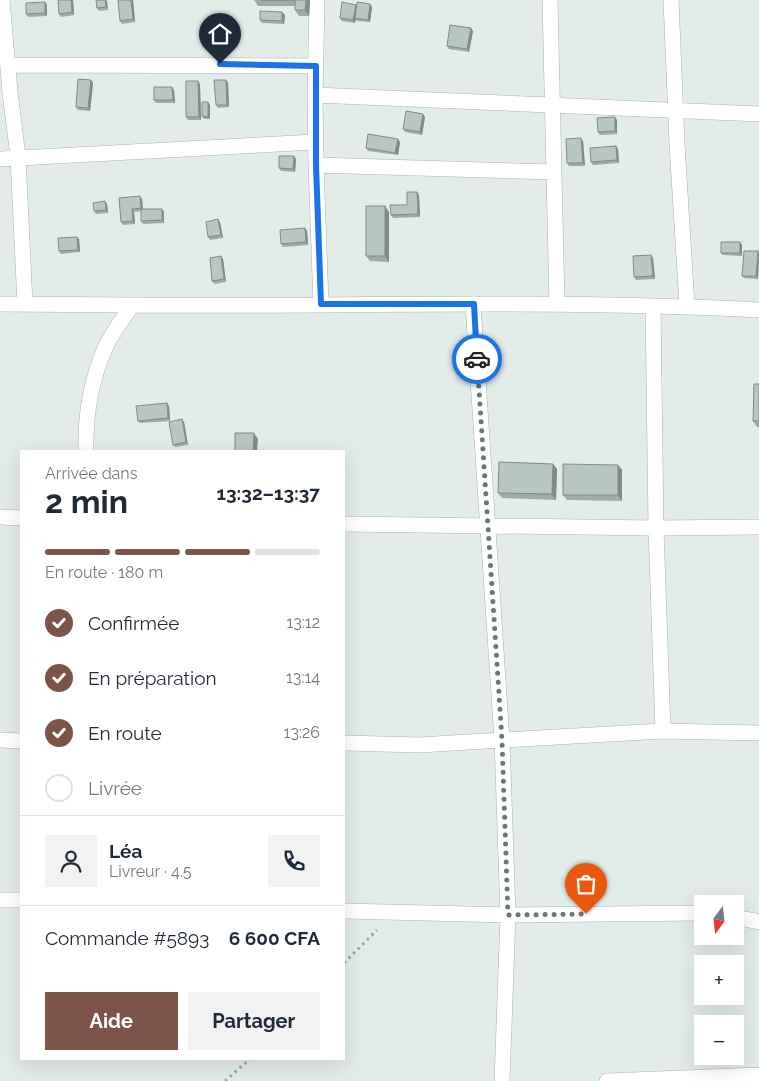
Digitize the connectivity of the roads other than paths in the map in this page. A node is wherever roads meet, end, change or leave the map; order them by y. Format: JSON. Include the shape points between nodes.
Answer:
{"nodes":[{"id":1,"x":2,"y":0,"type":"edge"},
{"id":2,"x":317,"y":0,"type":"edge"},
{"id":3,"x":550,"y":0,"type":"edge"},
{"id":4,"x":671,"y":0,"type":"edge"},
{"id":5,"x":2,"y":25,"type":"edge"},
{"id":6,"x":8,"y":65,"type":"junction"},
{"id":7,"x":316,"y":66,"type":"junction"},
{"id":8,"x":315,"y":95,"type":"junction"},
{"id":9,"x":553,"y":105,"type":"junction"},
{"id":10,"x":676,"y":112,"type":"junction"},
{"id":11,"x":759,"y":114,"type":"edge"},
{"id":12,"x":316,"y":142,"type":"junction"},
{"id":13,"x":18,"y":157,"type":"junction"},
{"id":14,"x":0,"y":159,"type":"edge"},
{"id":15,"x":316,"y":165,"type":"junction"},
{"id":16,"x":554,"y":172,"type":"junction"},
{"id":17,"x":0,"y":304,"type":"edge"},
{"id":18,"x":25,"y":304,"type":"junction"},
{"id":19,"x":321,"y":304,"type":"junction"},
{"id":20,"x":474,"y":304,"type":"junction"},
{"id":21,"x":557,"y":304,"type":"junction"},
{"id":22,"x":132,"y":305,"type":"junction"},
{"id":23,"x":654,"y":306,"type":"junction"},
{"id":24,"x":687,"y":306,"type":"junction"},
{"id":25,"x":759,"y":310,"type":"edge"},
{"id":26,"x":86,"y":450,"type":"edge"},
{"id":27,"x":0,"y":517,"type":"edge"},
{"id":28,"x":20,"y":518,"type":"edge"},
{"id":29,"x":345,"y":524,"type":"edge"},
{"id":30,"x":488,"y":526,"type":"junction"},
{"id":31,"x":759,"y":527,"type":"edge"},
{"id":32,"x":656,"y":528,"type":"junction"},
{"id":33,"x":663,"y":731,"type":"junction"},
{"id":34,"x":759,"y":733,"type":"edge"},
{"id":35,"x":0,"y":740,"type":"edge"},
{"id":36,"x":502,"y":740,"type":"junction"},
{"id":37,"x":20,"y":741,"type":"edge"},
{"id":38,"x":345,"y":743,"type":"edge"},
{"id":39,"x":0,"y":900,"type":"edge"},
{"id":40,"x":20,"y":900,"type":"edge"},
{"id":41,"x":345,"y":911,"type":"edge"},
{"id":42,"x":694,"y":913,"type":"edge"},
{"id":43,"x":508,"y":915,"type":"junction"},
{"id":44,"x":744,"y":919,"type":"edge"},
{"id":45,"x":759,"y":922,"type":"edge"},
{"id":46,"x":759,"y":1075,"type":"edge"},
{"id":47,"x":502,"y":1081,"type":"edge"},
{"id":48,"x":607,"y":1081,"type":"edge"}],
"edges":[{"from":1,"to":5,"type":"street"},
{"from":2,"to":7,"type":"street"},
{"from":3,"to":9,"type":"street"},
{"from":4,"to":10,"type":"street"},
{"from":5,"to":6,"type":"street"},
{"from":6,"to":7,"type":"street"},
{"from":6,"to":13,"type":"street"},
{"from":7,"to":8,"type":"street"},
{"from":8,"to":9,"type":"street"},
{"from":8,"to":12,"type":"street"},
{"from":9,"to":10,"type":"street"},
{"from":9,"to":16,"type":"street"},
{"from":10,"to":11,"type":"street"},
{"from":10,"to":24,"type":"street"},
{"from":12,"to":13,"type":"street"},
{"from":12,"to":15,"type":"street"},
{"from":13,"to":14,"type":"street"},
{"from":13,"to":18,"type":"street"},
{"from":15,"to":16,"type":"street"},
{"from":15,"to":19,"type":"street"},
{"from":16,"to":21,"type":"street"},
{"from":17,"to":18,"type":"street"},
{"from":18,"to":22,"type":"street"},
{"from":19,"to":20,"type":"street"},
{"from":19,"to":22,"type":"street"},
{"from":20,"to":21,"type":"street"},
{"from":20,"to":30,"type":"street"},
{"from":21,"to":23,"type":"street"},
{"from":22,"to":26,"type":"street","via":[[106,347],[92,385]]},
{"from":23,"to":24,"type":"street"},
{"from":23,"to":32,"type":"street"},
{"from":24,"to":25,"type":"street"},
{"from":27,"to":28,"type":"street"},
{"from":29,"to":30,"type":"street"},
{"from":30,"to":32,"type":"street"},
{"from":30,"to":36,"type":"street"},
{"from":31,"to":32,"type":"street"},
{"from":32,"to":33,"type":"street"},
{"from":33,"to":34,"type":"street"},
{"from":33,"to":36,"type":"street"},
{"from":35,"to":37,"type":"street"},
{"from":36,"to":38,"type":"street","via":[[419,745]]},
{"from":36,"to":43,"type":"street"},
{"from":39,"to":40,"type":"street"},
{"from":41,"to":43,"type":"street"},
{"from":42,"to":43,"type":"street"},
{"from":43,"to":47,"type":"street"},
{"from":44,"to":45,"type":"street"},
{"from":46,"to":48,"type":"street"}]}
